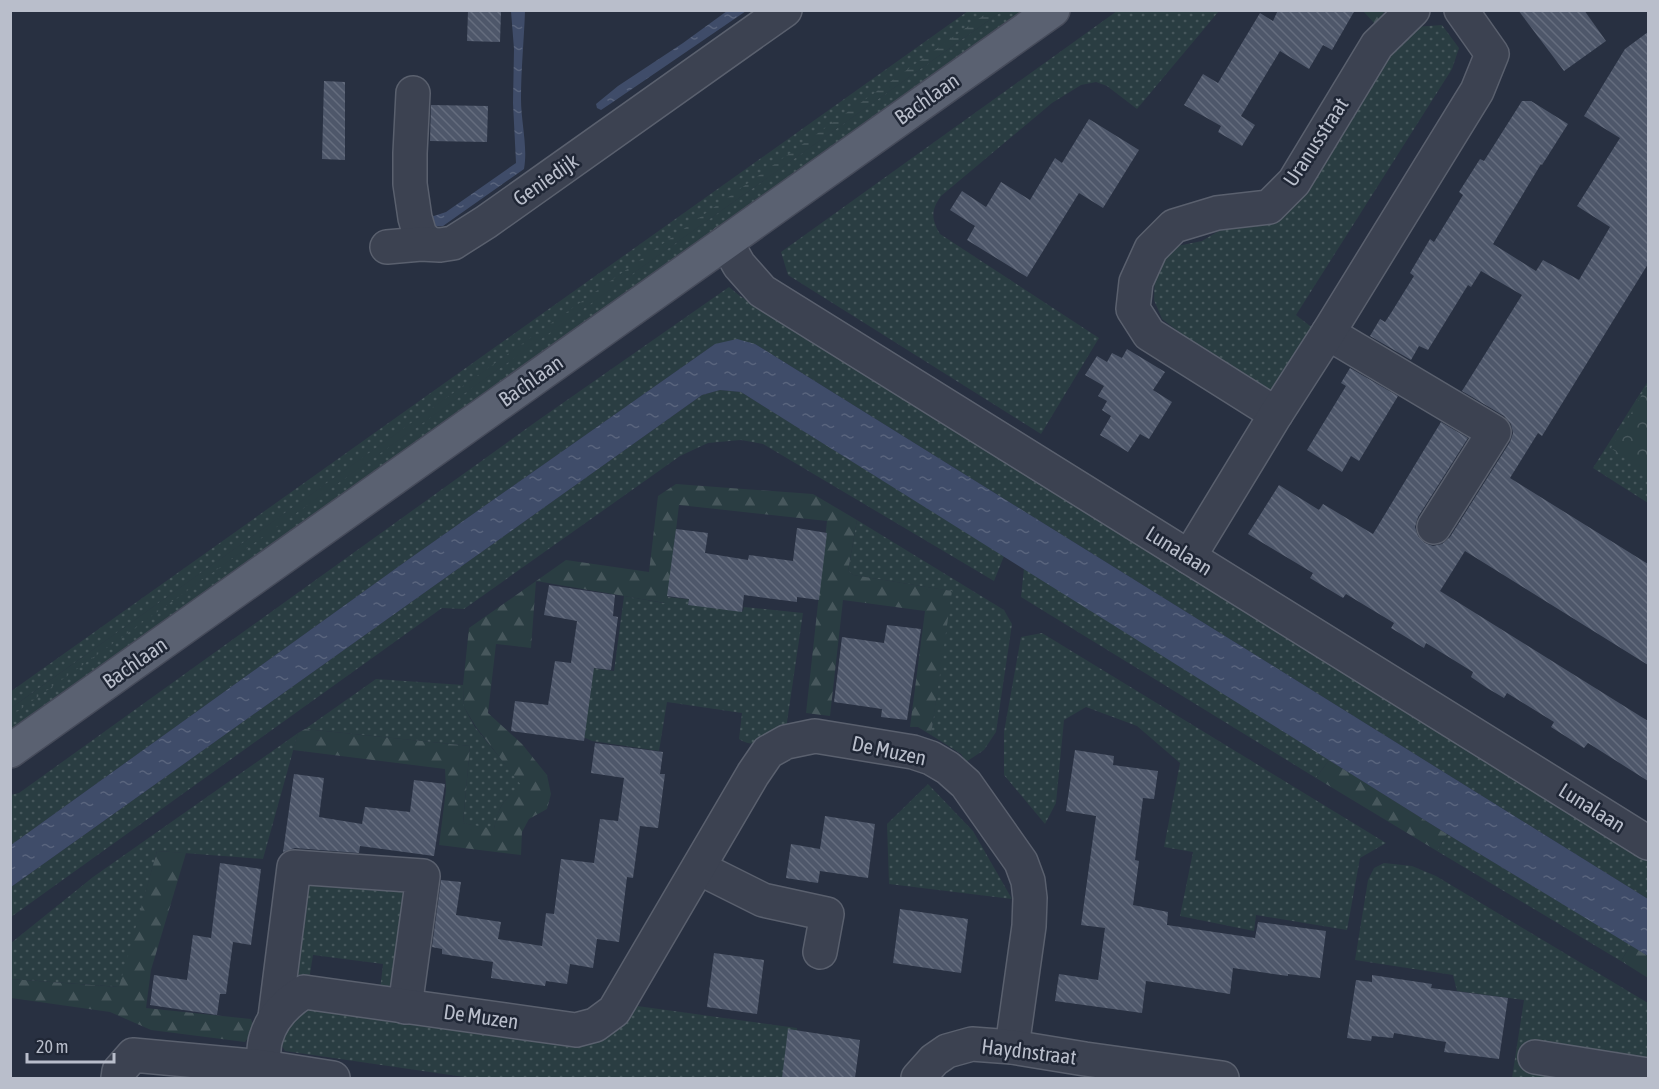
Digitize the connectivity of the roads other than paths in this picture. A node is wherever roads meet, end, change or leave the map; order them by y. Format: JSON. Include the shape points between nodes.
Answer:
{"nodes":[{"id":1,"x":786,"y":10,"type":"edge"},
{"id":2,"x":1053,"y":10,"type":"edge"},
{"id":3,"x":1413,"y":10,"type":"edge"},
{"id":4,"x":1461,"y":10,"type":"edge"},
{"id":5,"x":413,"y":93,"type":"dead end"},
{"id":6,"x":726,"y":242,"type":"junction"},
{"id":7,"x":429,"y":244,"type":"junction"},
{"id":8,"x":387,"y":247,"type":"dead end"},
{"id":9,"x":1328,"y":333,"type":"junction"},
{"id":10,"x":1276,"y":414,"type":"junction"},
{"id":11,"x":1434,"y":527,"type":"dead end"},
{"id":12,"x":1189,"y":557,"type":"junction"},
{"id":13,"x":10,"y":751,"type":"edge"},
{"id":14,"x":1648,"y":843,"type":"edge"},
{"id":15,"x":699,"y":868,"type":"junction"},
{"id":16,"x":820,"y":952,"type":"dead end"},
{"id":17,"x":405,"y":1007,"type":"junction"},
{"id":18,"x":275,"y":1017,"type":"junction"},
{"id":19,"x":1012,"y":1047,"type":"junction"},
{"id":20,"x":1535,"y":1057,"type":"dead end"},
{"id":21,"x":263,"y":1067,"type":"junction"},
{"id":22,"x":1083,"y":1069,"type":"edge"},
{"id":23,"x":1648,"y":1076,"type":"edge"},
{"id":24,"x":118,"y":1078,"type":"edge"},
{"id":25,"x":333,"y":1078,"type":"edge"},
{"id":26,"x":918,"y":1078,"type":"edge"},
{"id":27,"x":1222,"y":1078,"type":"edge"}],
"edges":[{"from":1,"to":7,"type":"street","name":"Geniedijk","via":[[486,222],[453,243]]},
{"from":2,"to":6,"type":"main road","name":"Bachlaan"},
{"from":3,"to":10,"type":"street","name":"Uranusstraat","via":[[1377,45],[1294,182],[1269,207],[1217,213],[1174,226],[1151,249],[1136,282],[1133,309],[1149,334]]},
{"from":4,"to":9,"type":"street","via":[[1492,54],[1477,92]]},
{"from":5,"to":7,"type":"street","via":[[410,184],[420,235]]},
{"from":6,"to":12,"type":"street","name":"Lunalaan","via":[[739,265],[762,291]]},
{"from":6,"to":13,"type":"main road","name":"Bachlaan"},
{"from":7,"to":8,"type":"street","name":"Geniedijk"},
{"from":9,"to":10,"type":"street"},
{"from":9,"to":11,"type":"street","via":[[1494,432]]},
{"from":10,"to":12,"type":"street"},
{"from":12,"to":14,"type":"street","name":"Lunalaan"},
{"from":15,"to":16,"type":"street","via":[[763,900],[827,914]]},
{"from":15,"to":17,"type":"street","name":"De Muzen","via":[[614,1011],[595,1025],[576,1030]]},
{"from":15,"to":19,"type":"street","name":"De Muzen","via":[[768,752],[786,742],[815,736],[932,758],[966,784],[1021,862],[1028,881],[1029,926]]},
{"from":17,"to":18,"type":"street","name":"De Muzen","via":[[304,992]]},
{"from":17,"to":18,"type":"street","via":[[423,876],[294,867]]},
{"from":18,"to":21,"type":"street","name":"De Muzen","via":[[266,1039]]},
{"from":19,"to":22,"type":"street","name":"Haydnstraat"},
{"from":19,"to":26,"type":"street","name":"Haydnstraat","via":[[972,1044],[947,1051],[934,1059]]},
{"from":20,"to":23,"type":"street"},
{"from":21,"to":24,"type":"street","via":[[133,1054]]},
{"from":21,"to":25,"type":"street"},
{"from":22,"to":27,"type":"street","name":"Haydnstraat"}]}
